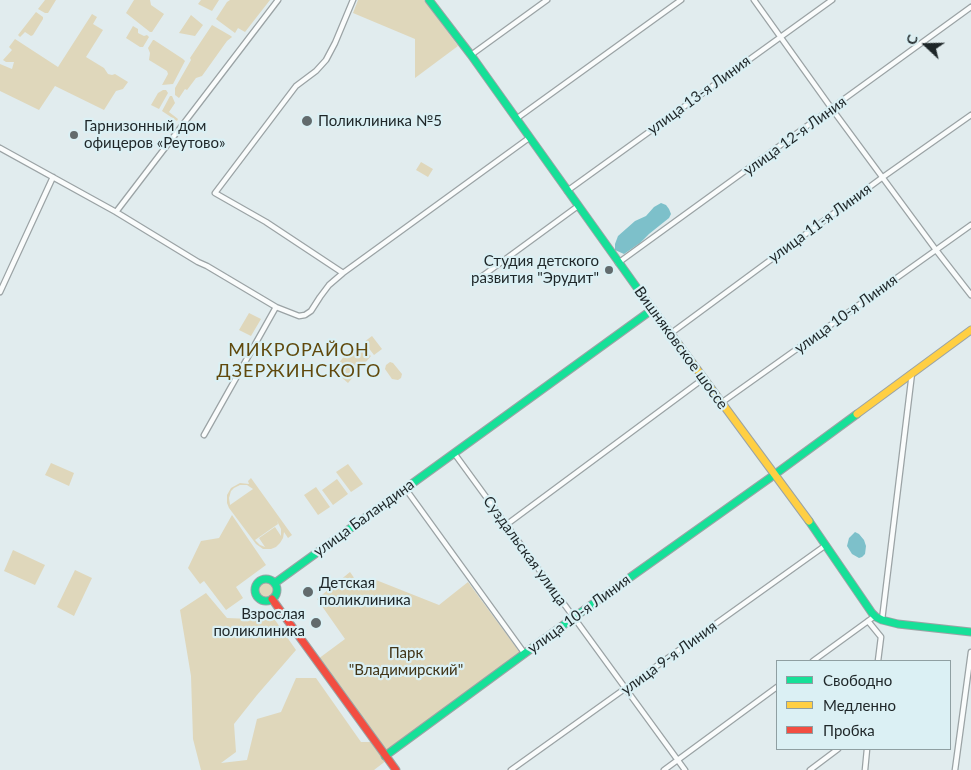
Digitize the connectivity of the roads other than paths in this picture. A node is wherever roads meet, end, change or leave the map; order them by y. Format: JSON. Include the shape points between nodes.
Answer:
{"nodes":[{"id":1,"x":278,"y":0,"type":"edge"},
{"id":2,"x":353,"y":0,"type":"edge"},
{"id":3,"x":429,"y":0,"type":"edge"},
{"id":4,"x":547,"y":0,"type":"edge"},
{"id":5,"x":681,"y":0,"type":"edge"},
{"id":6,"x":754,"y":0,"type":"edge"},
{"id":7,"x":832,"y":0,"type":"edge"},
{"id":8,"x":971,"y":8,"type":"edge"},
{"id":9,"x":780,"y":37,"type":"junction"},
{"id":10,"x":471,"y":55,"type":"junction"},
{"id":11,"x":832,"y":109,"type":"junction"},
{"id":12,"x":971,"y":114,"type":"edge"},
{"id":13,"x":516,"y":119,"type":"junction"},
{"id":14,"x":529,"y":138,"type":"junction"},
{"id":15,"x":0,"y":148,"type":"edge"},
{"id":16,"x":883,"y":177,"type":"junction"},
{"id":17,"x":53,"y":178,"type":"junction"},
{"id":18,"x":567,"y":190,"type":"junction"},
{"id":19,"x":578,"y":206,"type":"junction"},
{"id":20,"x":116,"y":212,"type":"junction"},
{"id":21,"x":971,"y":225,"type":"edge"},
{"id":22,"x":936,"y":250,"type":"junction"},
{"id":23,"x":618,"y":263,"type":"junction"},
{"id":24,"x":343,"y":273,"type":"junction"},
{"id":25,"x":481,"y":277,"type":"dead end"},
{"id":26,"x":0,"y":292,"type":"edge"},
{"id":27,"x":971,"y":295,"type":"edge"},
{"id":28,"x":276,"y":307,"type":"junction"},
{"id":29,"x":653,"y":309,"type":"junction"},
{"id":30,"x":971,"y":330,"type":"edge"},
{"id":31,"x":670,"y":334,"type":"junction"},
{"id":32,"x":912,"y":374,"type":"junction"},
{"id":33,"x":704,"y":379,"type":"junction"},
{"id":34,"x":721,"y":403,"type":"junction"},
{"id":35,"x":204,"y":435,"type":"dead end"},
{"id":36,"x":454,"y":453,"type":"junction"},
{"id":37,"x":774,"y":475,"type":"junction"},
{"id":38,"x":405,"y":488,"type":"junction"},
{"id":39,"x":506,"y":525,"type":"junction"},
{"id":40,"x":826,"y":545,"type":"junction"},
{"id":41,"x":275,"y":583,"type":"junction"},
{"id":42,"x":272,"y":599,"type":"junction"},
{"id":43,"x":874,"y":616,"type":"junction"},
{"id":44,"x":574,"y":618,"type":"junction"},
{"id":45,"x":882,"y":620,"type":"junction"},
{"id":46,"x":868,"y":621,"type":"junction"},
{"id":47,"x":971,"y":632,"type":"edge"},
{"id":48,"x":971,"y":652,"type":"edge"},
{"id":49,"x":525,"y":654,"type":"junction"},
{"id":50,"x":813,"y":660,"type":"edge"},
{"id":51,"x":878,"y":660,"type":"edge"},
{"id":52,"x":776,"y":688,"type":"edge"},
{"id":53,"x":626,"y":689,"type":"junction"},
{"id":54,"x":837,"y":750,"type":"edge"},
{"id":55,"x":867,"y":750,"type":"edge"},
{"id":56,"x":385,"y":756,"type":"junction"},
{"id":57,"x":677,"y":760,"type":"junction"},
{"id":58,"x":396,"y":770,"type":"edge"},
{"id":59,"x":511,"y":770,"type":"edge"},
{"id":60,"x":664,"y":770,"type":"edge"},
{"id":61,"x":685,"y":770,"type":"edge"},
{"id":62,"x":810,"y":770,"type":"edge"},
{"id":63,"x":865,"y":770,"type":"edge"},
{"id":64,"x":955,"y":770,"type":"edge"}],
"edges":[{"from":1,"to":20,"type":"street"},
{"from":2,"to":24,"type":"street","via":[[326,60],[296,86],[215,192]]},
{"from":3,"to":10,"type":"street","name":"Вишняковское шоссе"},
{"from":4,"to":10,"type":"street"},
{"from":5,"to":13,"type":"street"},
{"from":6,"to":9,"type":"street"},
{"from":7,"to":9,"type":"street","name":"улица 13-я Линия"},
{"from":8,"to":11,"type":"street","name":"улица 12-я Линия"},
{"from":9,"to":11,"type":"street"},
{"from":9,"to":18,"type":"street","name":"улица 13-я Линия"},
{"from":10,"to":13,"type":"street","name":"Вишняковское шоссе"},
{"from":11,"to":16,"type":"street"},
{"from":11,"to":23,"type":"street","name":"улица 12-я Линия"},
{"from":12,"to":16,"type":"street","name":"улица 11-я Линия"},
{"from":13,"to":14,"type":"street","name":"Вишняковское шоссе"},
{"from":14,"to":18,"type":"street","name":"Вишняковское шоссе"},
{"from":14,"to":24,"type":"street"},
{"from":15,"to":17,"type":"street"},
{"from":16,"to":22,"type":"street"},
{"from":16,"to":31,"type":"street","name":"улица 11-я Линия"},
{"from":17,"to":20,"type":"street"},
{"from":17,"to":26,"type":"street"},
{"from":18,"to":19,"type":"street","name":"Вишняковское шоссе"},
{"from":19,"to":23,"type":"street","name":"Вишняковское шоссе"},
{"from":19,"to":25,"type":"street"},
{"from":20,"to":28,"type":"street"},
{"from":21,"to":22,"type":"street","name":"улица 10-я Линия"},
{"from":22,"to":27,"type":"street"},
{"from":22,"to":34,"type":"street","name":"улица 10-я Линия"},
{"from":23,"to":29,"type":"street","name":"Вишняковское шоссе"},
{"from":24,"to":28,"type":"street","via":[[305,315],[299,316]]},
{"from":28,"to":35,"type":"street"},
{"from":29,"to":31,"type":"street","name":"Вишняковское шоссе"},
{"from":29,"to":36,"type":"street"},
{"from":30,"to":32,"type":"street"},
{"from":31,"to":33,"type":"street","name":"Вишняковское шоссе"},
{"from":32,"to":37,"type":"street"},
{"from":32,"to":45,"type":"street"},
{"from":33,"to":34,"type":"street","name":"Вишняковское шоссе"},
{"from":33,"to":39,"type":"street"},
{"from":34,"to":37,"type":"street","name":"Вишняковское шоссе"},
{"from":36,"to":38,"type":"street","name":"улица Баландина"},
{"from":36,"to":39,"type":"street","name":"Суздальская улица"},
{"from":37,"to":40,"type":"street","name":"Вишняковское шоссе"},
{"from":37,"to":44,"type":"street","name":"улица 10-я Линия"},
{"from":38,"to":41,"type":"street","name":"улица Баландина"},
{"from":38,"to":49,"type":"street"},
{"from":39,"to":44,"type":"street","name":"Суздальская улица"},
{"from":40,"to":43,"type":"street","name":"Вишняковское шоссе"},
{"from":40,"to":53,"type":"street","name":"улица 9-я Линия"},
{"from":41,"to":42,"type":"street","via":[[277,594]]},
{"from":41,"to":42,"type":"street","via":[[265,579],[255,588],[261,600]]},
{"from":42,"to":56,"type":"street"},
{"from":43,"to":45,"type":"street","name":"Вишняковское шоссе"},
{"from":43,"to":46,"type":"street"},
{"from":44,"to":49,"type":"street","name":"улица 10-я Линия"},
{"from":44,"to":53,"type":"street","name":"Суздальская улица"},
{"from":45,"to":47,"type":"street","name":"Вишняковское шоссе"},
{"from":46,"to":50,"type":"street"},
{"from":46,"to":51,"type":"street","via":[[880,637]]},
{"from":48,"to":64,"type":"street"},
{"from":49,"to":56,"type":"street","name":"улица 10-я Линия"},
{"from":52,"to":57,"type":"street"},
{"from":53,"to":57,"type":"street","name":"Суздальская улица"},
{"from":53,"to":59,"type":"street","name":"улица 9-я Линия"},
{"from":54,"to":62,"type":"street"},
{"from":55,"to":63,"type":"street"},
{"from":56,"to":58,"type":"street"},
{"from":57,"to":60,"type":"street"},
{"from":57,"to":61,"type":"street","name":"Суздальская улица"}]}
